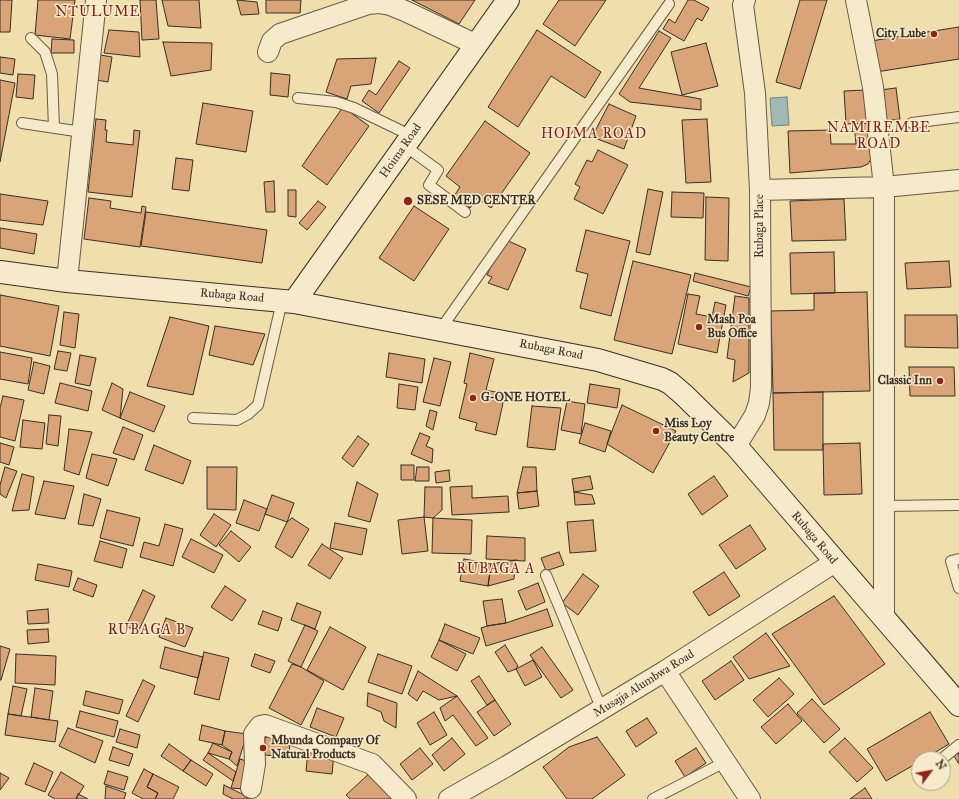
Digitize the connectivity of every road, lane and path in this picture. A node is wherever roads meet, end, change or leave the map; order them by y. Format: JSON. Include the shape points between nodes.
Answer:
{"nodes":[{"id":1,"x":96,"y":0,"type":"edge"},
{"id":2,"x":508,"y":0,"type":"edge"},
{"id":3,"x":745,"y":0,"type":"edge"},
{"id":4,"x":856,"y":0,"type":"edge"},
{"id":5,"x":668,"y":4,"type":"dead end"},
{"id":6,"x":31,"y":38,"type":"dead end"},
{"id":7,"x":477,"y":45,"type":"junction"},
{"id":8,"x":268,"y":52,"type":"dead end"},
{"id":9,"x":298,"y":98,"type":"dead end"},
{"id":10,"x":959,"y":117,"type":"edge"},
{"id":11,"x":22,"y":123,"type":"dead end"},
{"id":12,"x":912,"y":123,"type":"dead end"},
{"id":13,"x":54,"y":128,"type":"junction"},
{"id":14,"x":82,"y":132,"type":"junction"},
{"id":15,"x":408,"y":141,"type":"junction"},
{"id":16,"x":959,"y":180,"type":"edge"},
{"id":17,"x":884,"y":187,"type":"junction"},
{"id":18,"x":760,"y":190,"type":"junction"},
{"id":19,"x":465,"y":212,"type":"dead end"},
{"id":20,"x":0,"y":272,"type":"edge"},
{"id":21,"x":68,"y":281,"type":"junction"},
{"id":22,"x":288,"y":301,"type":"junction"},
{"id":23,"x":440,"y":330,"type":"junction"},
{"id":24,"x":193,"y":418,"type":"dead end"},
{"id":25,"x":736,"y":446,"type":"junction"},
{"id":26,"x":959,"y":505,"type":"edge"},
{"id":27,"x":884,"y":506,"type":"junction"},
{"id":28,"x":959,"y":559,"type":"edge"},
{"id":29,"x":835,"y":562,"type":"junction"},
{"id":30,"x":546,"y":575,"type":"dead end"},
{"id":31,"x":959,"y":588,"type":"edge"},
{"id":32,"x":884,"y":619,"type":"junction"},
{"id":33,"x":665,"y":671,"type":"junction"},
{"id":34,"x":959,"y":705,"type":"edge"},
{"id":35,"x":602,"y":710,"type":"junction"},
{"id":36,"x":959,"y":745,"type":"edge"},
{"id":37,"x":951,"y":752,"type":"edge"},
{"id":38,"x":725,"y":762,"type":"junction"},
{"id":39,"x":251,"y":788,"type":"dead end"},
{"id":40,"x":743,"y":797,"type":"edge"},
{"id":41,"x":406,"y":799,"type":"edge"},
{"id":42,"x":449,"y":799,"type":"edge"},
{"id":43,"x":653,"y":799,"type":"edge"}],
"edges":[{"from":1,"to":14,"type":"street"},
{"from":2,"to":7,"type":"main road","name":"Hoima Road"},
{"from":3,"to":18,"type":"street","name":"Rubaga Place","via":[[743,5],[755,93]]},
{"from":4,"to":17,"type":"street","via":[[873,87]]},
{"from":5,"to":23,"type":"lane"},
{"from":6,"to":13,"type":"lane","via":[[45,52],[52,74]]},
{"from":7,"to":8,"type":"street","via":[[405,11],[379,3],[368,4],[280,34],[272,41]]},
{"from":7,"to":15,"type":"main road","name":"Hoima Road"},
{"from":9,"to":15,"type":"lane","via":[[336,102],[354,108]]},
{"from":10,"to":12,"type":"lane"},
{"from":11,"to":13,"type":"lane"},
{"from":13,"to":14,"type":"lane"},
{"from":14,"to":21,"type":"street"},
{"from":15,"to":19,"type":"lane","via":[[438,170],[429,184]]},
{"from":15,"to":22,"type":"main road","name":"Hoima Road"},
{"from":16,"to":17,"type":"street"},
{"from":17,"to":18,"type":"street"},
{"from":17,"to":27,"type":"street"},
{"from":18,"to":25,"type":"street","name":"Rubaga Place","via":[[761,388],[755,415]]},
{"from":20,"to":21,"type":"main road","name":"Rubaga Road"},
{"from":21,"to":22,"type":"main road","name":"Rubaga Road"},
{"from":22,"to":23,"type":"main road","name":"Rubaga Road"},
{"from":22,"to":24,"type":"lane","via":[[258,405],[237,420]]},
{"from":23,"to":25,"type":"main road","name":"Rubaga Road","via":[[598,360],[662,379],[684,395]]},
{"from":25,"to":29,"type":"main road","name":"Rubaga Road"},
{"from":26,"to":27,"type":"lane"},
{"from":27,"to":32,"type":"street"},
{"from":28,"to":31,"type":"lane","via":[[951,561]]},
{"from":29,"to":32,"type":"main road","name":"Rubaga Road"},
{"from":29,"to":33,"type":"street","name":"Musajja Alumbwa Road"},
{"from":30,"to":35,"type":"lane"},
{"from":32,"to":34,"type":"main road","name":"Rubaga Road"},
{"from":33,"to":35,"type":"street","name":"Musajja Alumbwa Road"},
{"from":33,"to":38,"type":"street"},
{"from":35,"to":42,"type":"street","name":"Musajja Alumbwa Road"},
{"from":36,"to":37,"type":"lane"},
{"from":38,"to":40,"type":"street"},
{"from":38,"to":43,"type":"lane"},
{"from":39,"to":41,"type":"street","via":[[255,764],[254,734],[260,726],[265,725],[372,764]]}]}
